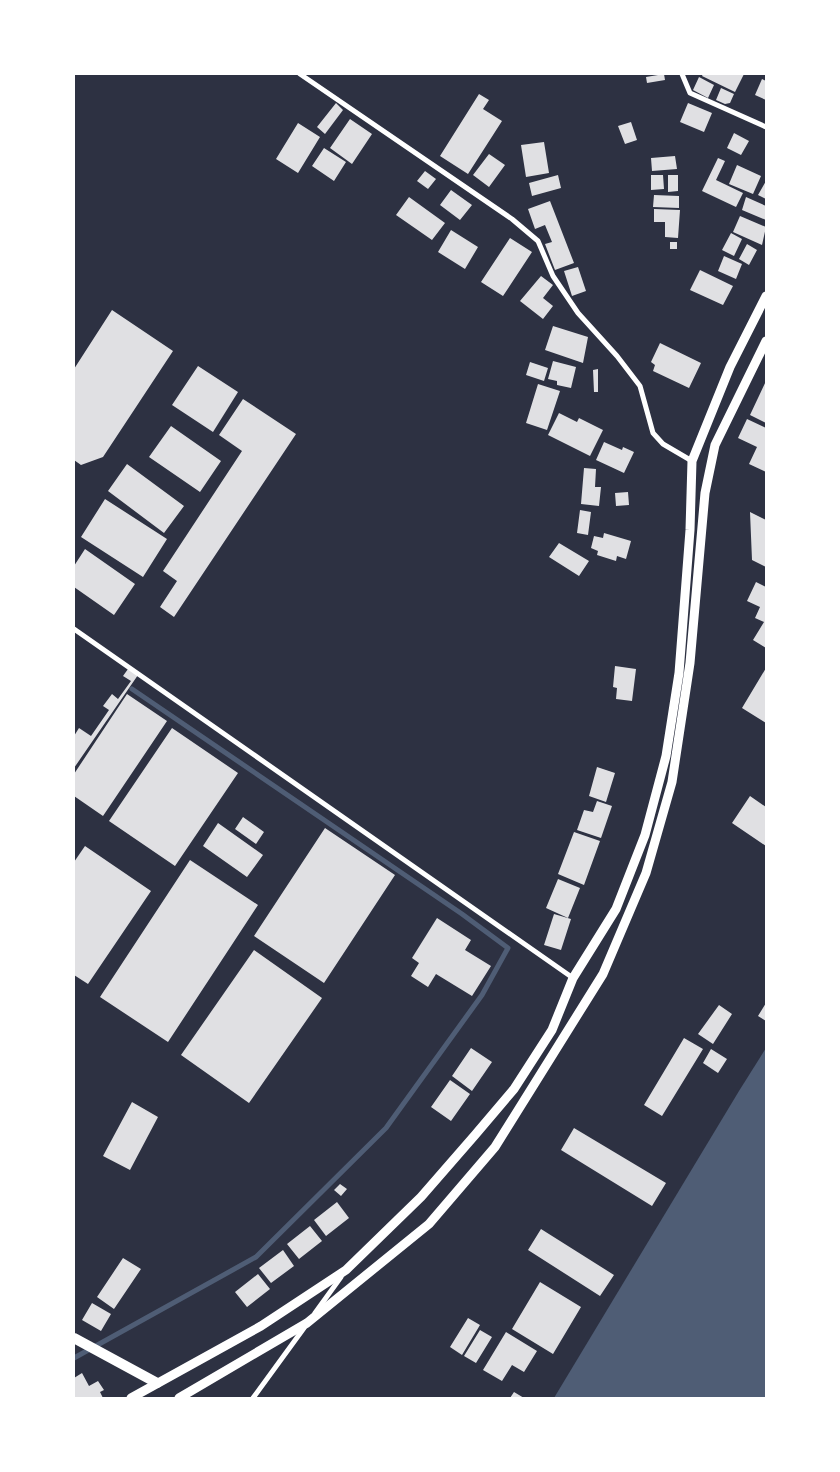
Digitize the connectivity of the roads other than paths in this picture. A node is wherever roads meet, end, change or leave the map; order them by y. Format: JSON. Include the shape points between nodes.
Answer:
{"nodes":[{"id":1,"x":300,"y":74,"type":"edge"},
{"id":2,"x":682,"y":74,"type":"edge"},
{"id":3,"x":766,"y":126,"type":"edge"},
{"id":4,"x":766,"y":296,"type":"edge"},
{"id":5,"x":766,"y":341,"type":"edge"},
{"id":6,"x":692,"y":461,"type":"junction"},
{"id":7,"x":74,"y":629,"type":"edge"},
{"id":8,"x":573,"y":978,"type":"junction"},
{"id":9,"x":346,"y":1270,"type":"junction"},
{"id":10,"x":307,"y":1323,"type":"junction"},
{"id":11,"x":74,"y":1338,"type":"edge"},
{"id":12,"x":157,"y":1383,"type":"junction"},
{"id":13,"x":131,"y":1398,"type":"edge"},
{"id":14,"x":179,"y":1398,"type":"edge"},
{"id":15,"x":254,"y":1398,"type":"edge"}],
"edges":[{"from":1,"to":6,"type":"street","via":[[504,213],[538,241],[553,276],[578,313],[640,386],[653,434]]},
{"from":2,"to":3,"type":"street","via":[[690,93]]},
{"from":4,"to":6,"type":"street","via":[[730,367]]},
{"from":5,"to":10,"type":"street","via":[[715,445],[705,493],[690,663],[672,782],[646,873],[603,974],[495,1147],[429,1224]]},
{"from":6,"to":8,"type":"street","via":[[679,673],[666,756],[645,835],[616,909]]},
{"from":7,"to":8,"type":"street"},
{"from":8,"to":9,"type":"street","via":[[552,1030],[514,1089],[421,1197]]},
{"from":9,"to":10,"type":"street"},
{"from":9,"to":12,"type":"street","via":[[261,1326]]},
{"from":10,"to":14,"type":"street"},
{"from":10,"to":15,"type":"street"},
{"from":11,"to":12,"type":"main road"},
{"from":12,"to":13,"type":"street"}]}
